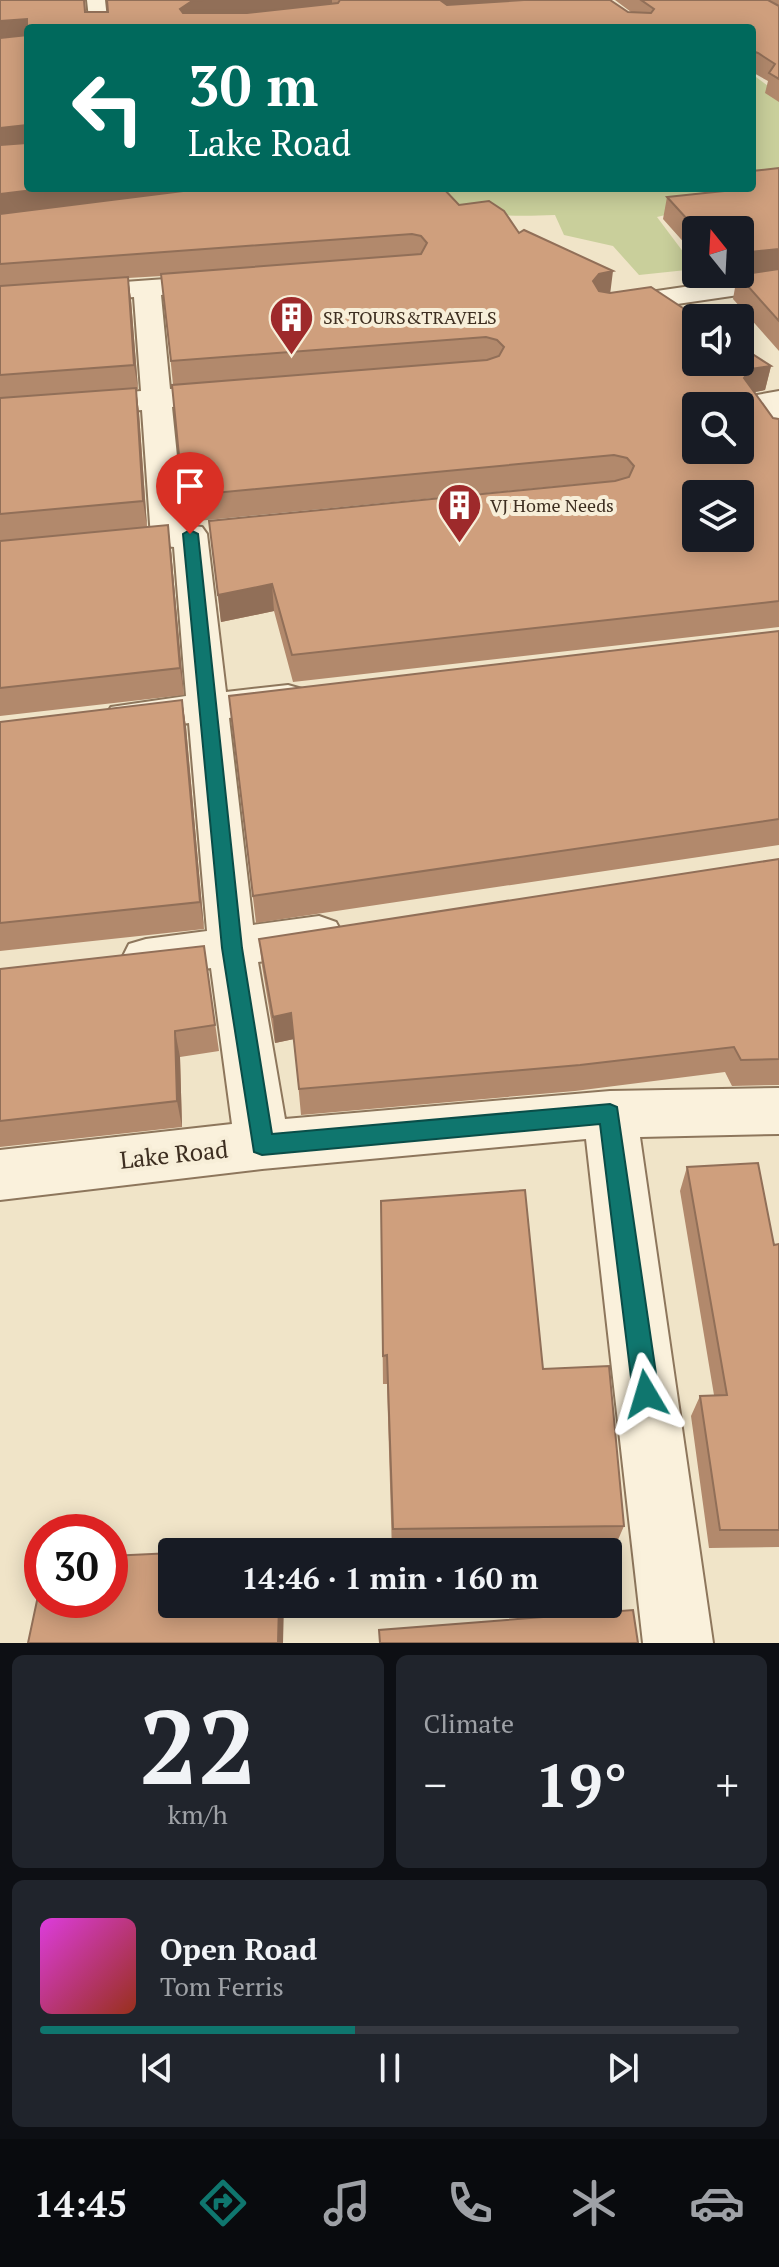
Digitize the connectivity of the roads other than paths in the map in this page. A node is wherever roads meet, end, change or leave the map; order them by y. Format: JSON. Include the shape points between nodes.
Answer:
{"nodes":[{"id":1,"x":96,"y":0,"type":"edge"},
{"id":2,"x":99,"y":24,"type":"edge"},
{"id":3,"x":240,"y":281,"type":"edge"},
{"id":4,"x":779,"y":281,"type":"edge"},
{"id":5,"x":147,"y":289,"type":"junction"},
{"id":6,"x":0,"y":299,"type":"edge"},
{"id":7,"x":607,"y":306,"type":"edge"},
{"id":8,"x":265,"y":390,"type":"edge"},
{"id":9,"x":155,"y":399,"type":"junction"},
{"id":10,"x":779,"y":400,"type":"edge"},
{"id":11,"x":0,"y":412,"type":"edge"},
{"id":12,"x":779,"y":433,"type":"edge"},
{"id":13,"x":320,"y":694,"type":"edge"},
{"id":14,"x":209,"y":707,"type":"junction"},
{"id":15,"x":90,"y":722,"type":"edge"},
{"id":16,"x":357,"y":929,"type":"edge"},
{"id":17,"x":232,"y":948,"type":"junction"},
{"id":18,"x":108,"y":962,"type":"edge"},
{"id":19,"x":779,"y":1111,"type":"edge"},
{"id":20,"x":610,"y":1114,"type":"junction"},
{"id":21,"x":262,"y":1145,"type":"junction"},
{"id":22,"x":0,"y":1175,"type":"edge"},
{"id":23,"x":678,"y":1643,"type":"edge"}],
"edges":[{"from":1,"to":2,"type":"street"},
{"from":3,"to":5,"type":"street"},
{"from":4,"to":7,"type":"street"},
{"from":5,"to":6,"type":"street"},
{"from":5,"to":9,"type":"street"},
{"from":8,"to":9,"type":"street"},
{"from":9,"to":11,"type":"street"},
{"from":9,"to":14,"type":"street"},
{"from":10,"to":12,"type":"street","via":[[757,403]]},
{"from":13,"to":14,"type":"street"},
{"from":14,"to":15,"type":"street"},
{"from":14,"to":17,"type":"street"},
{"from":16,"to":17,"type":"street"},
{"from":17,"to":18,"type":"street"},
{"from":17,"to":21,"type":"street"},
{"from":19,"to":20,"type":"street","name":"Lake Road"},
{"from":20,"to":21,"type":"street","name":"Lake Road"},
{"from":20,"to":23,"type":"street"},
{"from":21,"to":22,"type":"street","name":"Lake Road"}]}
